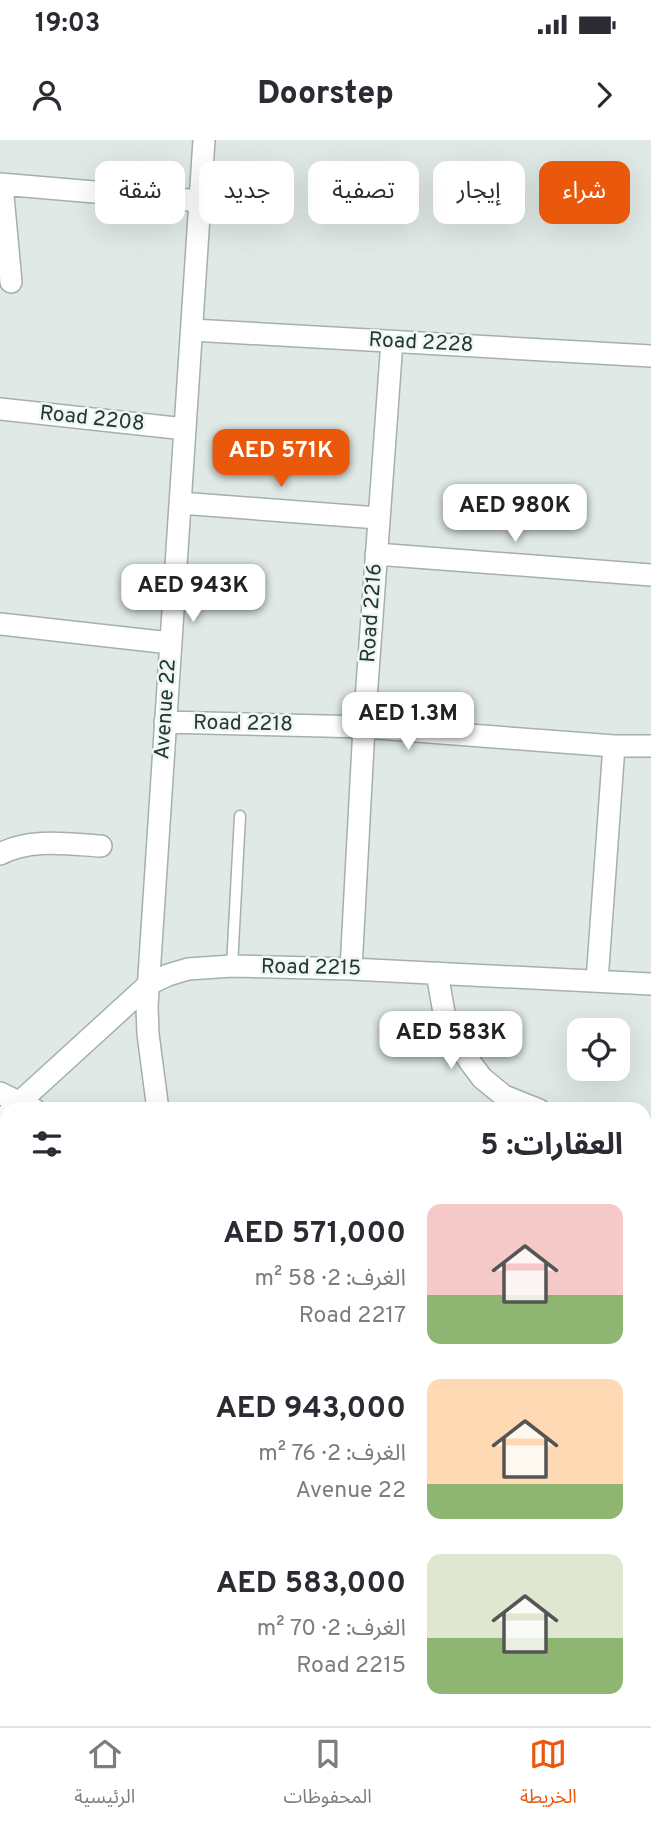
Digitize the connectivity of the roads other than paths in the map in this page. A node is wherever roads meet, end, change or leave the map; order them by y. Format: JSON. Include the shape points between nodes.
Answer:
{"nodes":[{"id":1,"x":204,"y":140,"type":"edge"},
{"id":2,"x":203,"y":161,"type":"edge"},
{"id":3,"x":1,"y":184,"type":"edge"},
{"id":4,"x":199,"y":201,"type":"edge"},
{"id":5,"x":199,"y":217,"type":"edge"},
{"id":6,"x":11,"y":282,"type":"dead end"},
{"id":7,"x":192,"y":330,"type":"junction"},
{"id":8,"x":392,"y":341,"type":"junction"},
{"id":9,"x":651,"y":356,"type":"edge"},
{"id":10,"x":0,"y":409,"type":"edge"},
{"id":11,"x":185,"y":429,"type":"junction"},
{"id":12,"x":180,"y":503,"type":"junction"},
{"id":13,"x":378,"y":518,"type":"junction"},
{"id":14,"x":376,"y":554,"type":"junction"},
{"id":15,"x":651,"y":575,"type":"edge"},
{"id":16,"x":0,"y":624,"type":"edge"},
{"id":17,"x":170,"y":643,"type":"junction"},
{"id":18,"x":165,"y":723,"type":"junction"},
{"id":19,"x":364,"y":727,"type":"junction"},
{"id":20,"x":614,"y":746,"type":"junction"},
{"id":21,"x":651,"y":746,"type":"edge"},
{"id":22,"x":240,"y":816,"type":"dead end"},
{"id":23,"x":101,"y":846,"type":"dead end"},
{"id":24,"x":0,"y":855,"type":"edge"},
{"id":25,"x":232,"y":966,"type":"junction"},
{"id":26,"x":351,"y":969,"type":"junction"},
{"id":27,"x":437,"y":973,"type":"junction"},
{"id":28,"x":597,"y":981,"type":"junction"},
{"id":29,"x":149,"y":984,"type":"junction"},
{"id":30,"x":651,"y":984,"type":"edge"},
{"id":31,"x":18,"y":1102,"type":"edge"},
{"id":32,"x":157,"y":1102,"type":"edge"},
{"id":33,"x":519,"y":1102,"type":"edge"}],
"edges":[{"from":1,"to":2,"type":"street","name":"Avenue 22"},
{"from":3,"to":4,"type":"street"},
{"from":3,"to":6,"type":"street"},
{"from":5,"to":7,"type":"street","name":"Avenue 22"},
{"from":7,"to":8,"type":"street","name":"Road 2228"},
{"from":7,"to":11,"type":"street","name":"Avenue 22"},
{"from":8,"to":9,"type":"street","name":"Road 2228"},
{"from":8,"to":13,"type":"street","name":"Road 2216"},
{"from":10,"to":11,"type":"street","name":"Road 2208"},
{"from":11,"to":12,"type":"street","name":"Avenue 22"},
{"from":12,"to":13,"type":"street"},
{"from":12,"to":17,"type":"street","name":"Avenue 22"},
{"from":13,"to":14,"type":"street","name":"Road 2216"},
{"from":14,"to":15,"type":"street"},
{"from":14,"to":19,"type":"street","name":"Road 2216"},
{"from":16,"to":17,"type":"street"},
{"from":17,"to":18,"type":"street","name":"Avenue 22"},
{"from":18,"to":19,"type":"street","name":"Road 2218"},
{"from":18,"to":29,"type":"street","name":"Avenue 22"},
{"from":19,"to":20,"type":"street","name":"Road 2218"},
{"from":19,"to":26,"type":"street","name":"Road 2216"},
{"from":20,"to":21,"type":"street","name":"Road 2218"},
{"from":20,"to":28,"type":"street"},
{"from":22,"to":25,"type":"lane"},
{"from":23,"to":24,"type":"street","via":[[49,843]]},
{"from":25,"to":26,"type":"street","name":"Road 2215"},
{"from":25,"to":29,"type":"street","name":"Road 2215","via":[[188,969]]},
{"from":26,"to":27,"type":"street","name":"Road 2215"},
{"from":27,"to":28,"type":"street","name":"Road 2215"},
{"from":27,"to":33,"type":"street","via":[[446,1024],[470,1062],[504,1096]]},
{"from":28,"to":30,"type":"street","name":"Road 2215"},
{"from":29,"to":31,"type":"street","name":"Road 2215"},
{"from":29,"to":32,"type":"street","name":"Avenue 22","via":[[148,1034]]}]}
